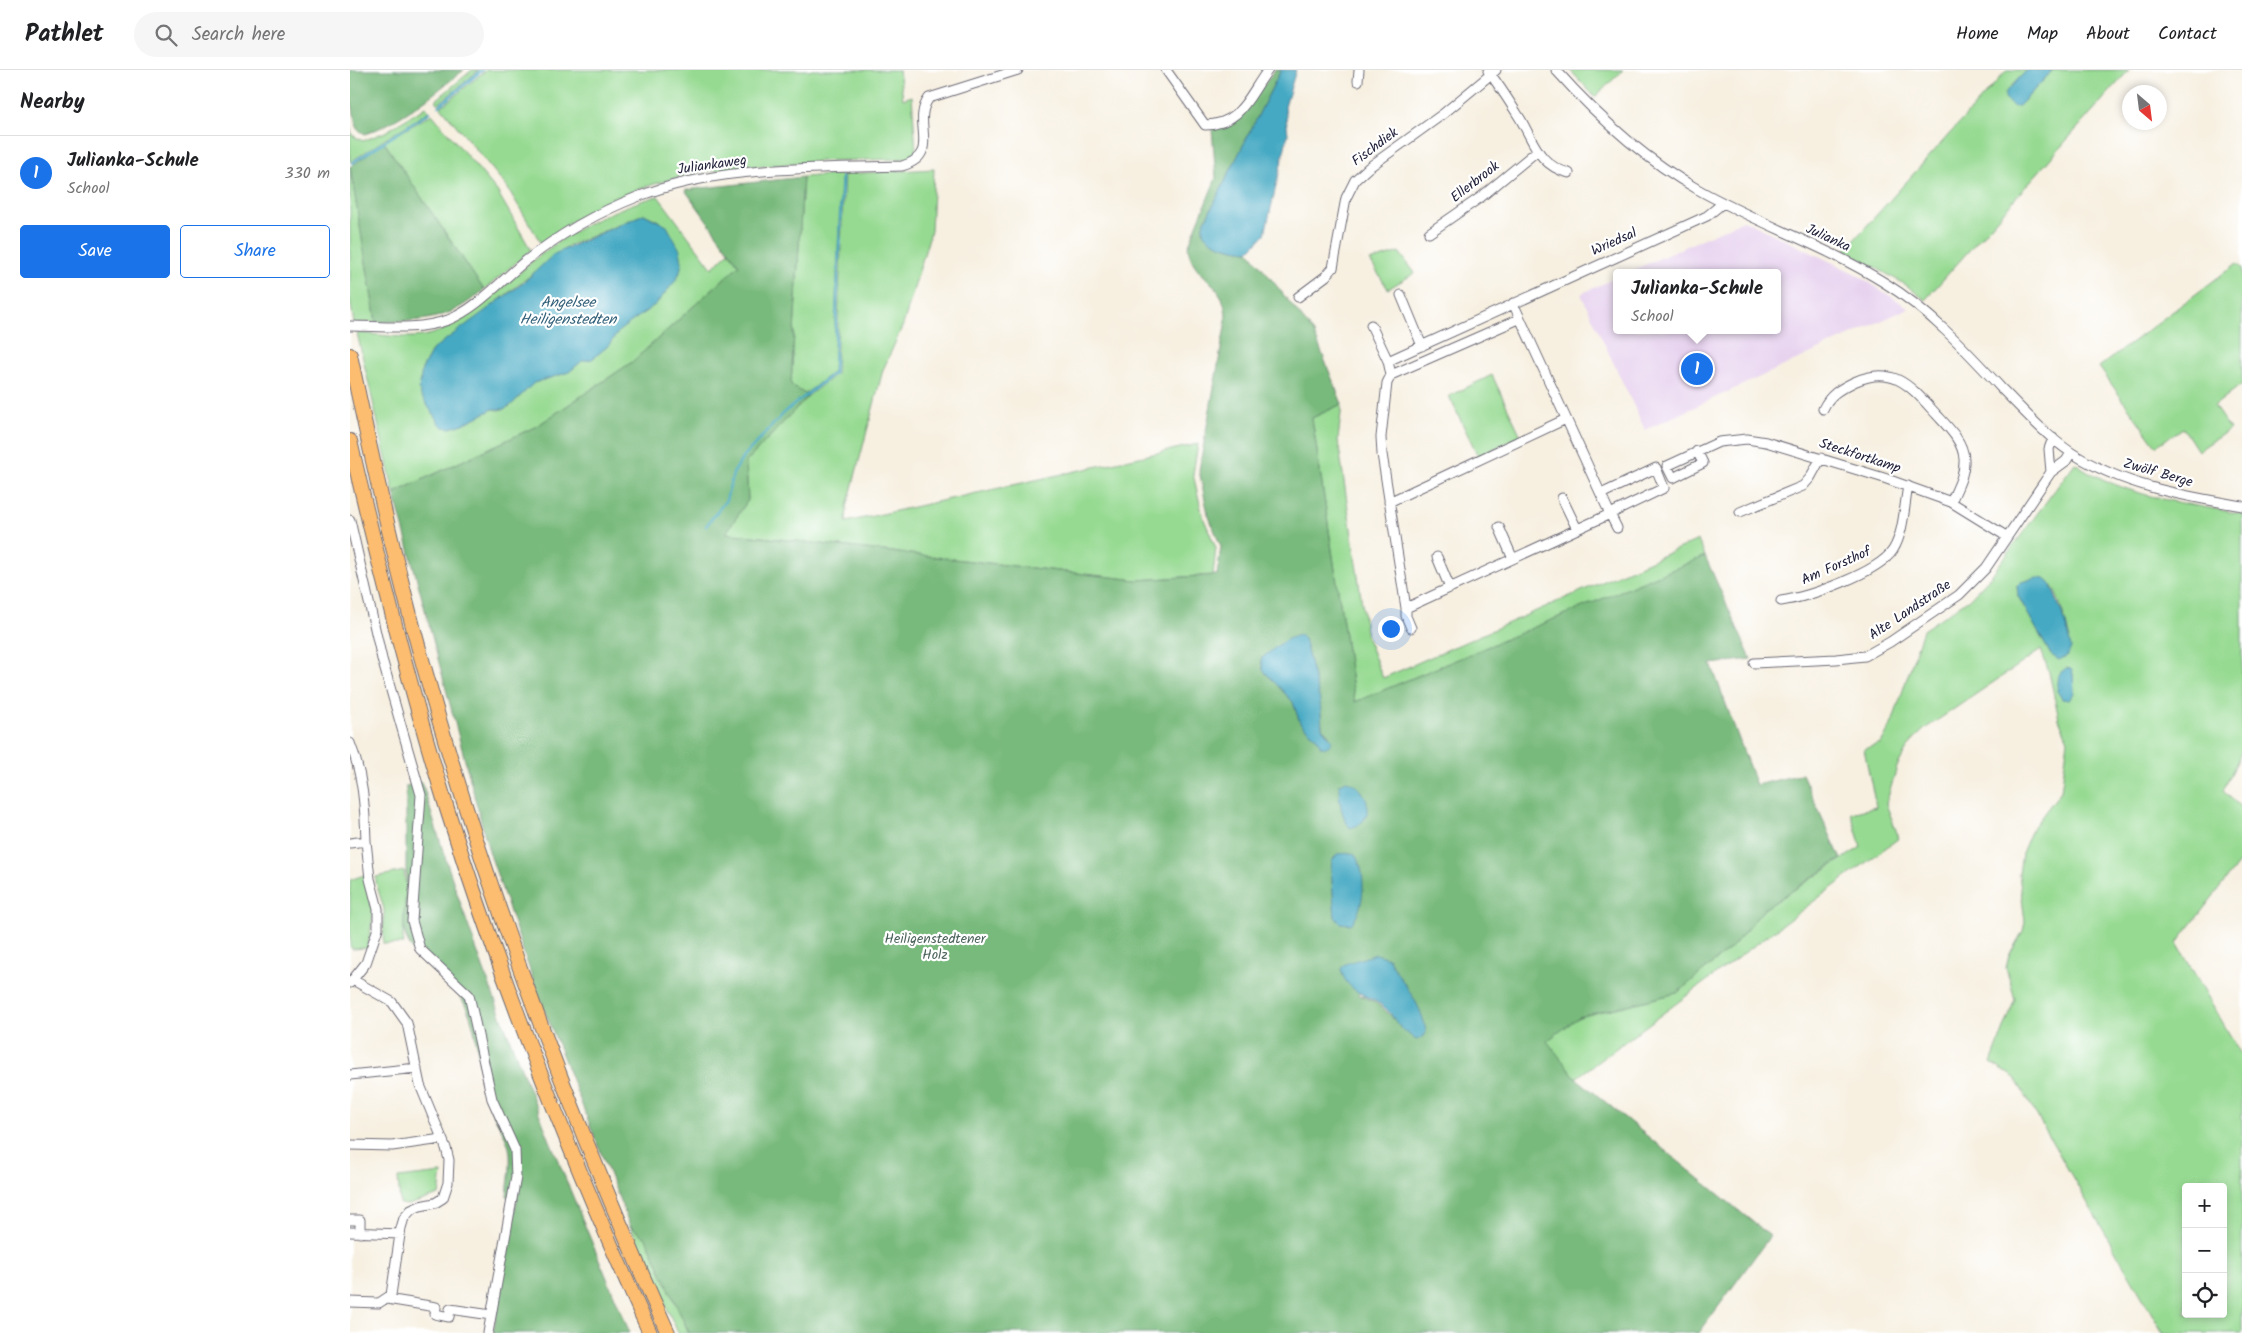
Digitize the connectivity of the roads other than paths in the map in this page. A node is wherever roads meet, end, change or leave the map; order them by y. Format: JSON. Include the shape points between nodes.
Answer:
{"nodes":[{"id":1,"x":1018,"y":70,"type":"edge"},
{"id":2,"x":1166,"y":70,"type":"edge"},
{"id":3,"x":1268,"y":70,"type":"edge"},
{"id":4,"x":1359,"y":70,"type":"edge"},
{"id":5,"x":1556,"y":70,"type":"edge"},
{"id":6,"x":1491,"y":72,"type":"edge"},
{"id":7,"x":1358,"y":81,"type":"dead end"},
{"id":8,"x":1537,"y":151,"type":"junction"},
{"id":9,"x":1569,"y":173,"type":"dead end"},
{"id":10,"x":1723,"y":203,"type":"junction"},
{"id":11,"x":1429,"y":233,"type":"dead end"},
{"id":12,"x":1401,"y":295,"type":"dead end"},
{"id":13,"x":1298,"y":297,"type":"dead end"},
{"id":14,"x":1513,"y":303,"type":"junction"},
{"id":15,"x":1519,"y":319,"type":"junction"},
{"id":16,"x":1371,"y":325,"type":"dead end"},
{"id":17,"x":355,"y":326,"type":"edge"},
{"id":18,"x":1422,"y":346,"type":"junction"},
{"id":19,"x":350,"y":354,"type":"edge"},
{"id":20,"x":1388,"y":361,"type":"junction"},
{"id":21,"x":1391,"y":375,"type":"junction"},
{"id":22,"x":1823,"y":409,"type":"dead end"},
{"id":23,"x":1566,"y":419,"type":"junction"},
{"id":24,"x":2053,"y":438,"type":"junction"},
{"id":25,"x":350,"y":441,"type":"edge"},
{"id":26,"x":1697,"y":451,"type":"dead end"},
{"id":27,"x":2072,"y":453,"type":"junction"},
{"id":28,"x":1821,"y":458,"type":"junction"},
{"id":29,"x":2051,"y":472,"type":"junction"},
{"id":30,"x":1908,"y":486,"type":"junction"},
{"id":31,"x":1601,"y":494,"type":"junction"},
{"id":32,"x":1562,"y":498,"type":"dead end"},
{"id":33,"x":1389,"y":502,"type":"junction"},
{"id":34,"x":1951,"y":502,"type":"junction"},
{"id":35,"x":2242,"y":506,"type":"edge"},
{"id":36,"x":1740,"y":512,"type":"dead end"},
{"id":37,"x":1610,"y":514,"type":"junction"},
{"id":38,"x":350,"y":520,"type":"edge"},
{"id":39,"x":1499,"y":527,"type":"dead end"},
{"id":40,"x":1617,"y":528,"type":"dead end"},
{"id":41,"x":1577,"y":530,"type":"junction"},
{"id":42,"x":2006,"y":536,"type":"junction"},
{"id":43,"x":1437,"y":557,"type":"dead end"},
{"id":44,"x":1513,"y":559,"type":"junction"},
{"id":45,"x":1450,"y":588,"type":"junction"},
{"id":46,"x":1781,"y":600,"type":"dead end"},
{"id":47,"x":1406,"y":608,"type":"junction"},
{"id":48,"x":1411,"y":628,"type":"dead end"},
{"id":49,"x":1754,"y":664,"type":"dead end"},
{"id":50,"x":350,"y":743,"type":"edge"},
{"id":51,"x":353,"y":758,"type":"edge"},
{"id":52,"x":366,"y":841,"type":"junction"},
{"id":53,"x":350,"y":843,"type":"edge"},
{"id":54,"x":352,"y":982,"type":"edge"},
{"id":55,"x":417,"y":1068,"type":"junction"},
{"id":56,"x":350,"y":1075,"type":"edge"},
{"id":57,"x":442,"y":1139,"type":"junction"},
{"id":58,"x":350,"y":1145,"type":"edge"},
{"id":59,"x":350,"y":1220,"type":"edge"},
{"id":60,"x":350,"y":1232,"type":"edge"},
{"id":61,"x":360,"y":1233,"type":"junction"},
{"id":62,"x":400,"y":1234,"type":"junction"},
{"id":63,"x":387,"y":1299,"type":"junction"},
{"id":64,"x":350,"y":1302,"type":"edge"},
{"id":65,"x":491,"y":1315,"type":"junction"},
{"id":66,"x":488,"y":1333,"type":"edge"},
{"id":67,"x":650,"y":1333,"type":"edge"},
{"id":68,"x":668,"y":1333,"type":"edge"}],
"edges":[{"from":1,"to":17,"type":"street","name":"Juliankaweg","via":[[929,98],[923,112],[924,149],[922,156],[913,163],[789,170],[682,181],[612,207],[574,228],[538,251],[471,307],[448,320],[417,326]]},
{"from":2,"to":3,"type":"street","via":[[1205,125],[1223,123],[1235,117]]},
{"from":4,"to":7,"type":"street"},
{"from":5,"to":10,"type":"street","name":"Julianka","via":[[1601,117],[1639,149],[1681,179]]},
{"from":6,"to":8,"type":"street"},
{"from":6,"to":13,"type":"street","name":"Fischdiek","via":[[1430,124],[1358,177],[1346,198],[1333,268]]},
{"from":8,"to":9,"type":"street","via":[[1559,171]]},
{"from":8,"to":11,"type":"street","name":"Ellerbrook","via":[[1481,197]]},
{"from":10,"to":14,"type":"street","name":"Wriedsal","via":[[1707,216]]},
{"from":10,"to":24,"type":"street","name":"Julianka","via":[[1860,269],[1903,295],[1953,339]]},
{"from":12,"to":18,"type":"street"},
{"from":14,"to":15,"type":"street"},
{"from":14,"to":18,"type":"street","name":"Wriedsal"},
{"from":15,"to":21,"type":"street"},
{"from":15,"to":23,"type":"street"},
{"from":16,"to":20,"type":"street"},
{"from":18,"to":20,"type":"street","name":"Wriedsal"},
{"from":19,"to":68,"type":"highway","via":[[389,532],[424,668],[465,805],[554,1055]]},
{"from":20,"to":21,"type":"street"},
{"from":21,"to":33,"type":"street","via":[[1387,382],[1381,442]]},
{"from":22,"to":34,"type":"street","via":[[1828,398],[1839,389],[1866,377],[1895,378],[1909,386],[1960,443],[1964,474]]},
{"from":23,"to":31,"type":"street"},
{"from":23,"to":33,"type":"street"},
{"from":24,"to":27,"type":"street","name":"Julianka"},
{"from":24,"to":29,"type":"street","via":[[2049,449]]},
{"from":25,"to":67,"type":"highway","via":[[408,673],[448,811],[492,943],[580,1171]]},
{"from":26,"to":28,"type":"street","name":"Steckfortkamp","via":[[1719,442],[1747,439]]},
{"from":27,"to":29,"type":"street","name":"Alte Landstraße"},
{"from":27,"to":35,"type":"street","name":"Zwölf Berge","via":[[2133,482]]},
{"from":28,"to":30,"type":"street","name":"Steckfortkamp"},
{"from":28,"to":36,"type":"street","via":[[1803,486]]},
{"from":29,"to":42,"type":"street","name":"Alte Landstraße"},
{"from":30,"to":34,"type":"street","name":"Steckfortkamp"},
{"from":30,"to":46,"type":"street","name":"Am Forsthof","via":[[1898,539],[1886,558],[1873,568],[1833,585],[1798,598]]},
{"from":31,"to":37,"type":"street"},
{"from":31,"to":37,"type":"street","via":[[1656,468],[1664,488]]},
{"from":32,"to":41,"type":"street"},
{"from":33,"to":47,"type":"street"},
{"from":34,"to":42,"type":"street","name":"Steckfortkamp"},
{"from":37,"to":40,"type":"street"},
{"from":37,"to":41,"type":"street"},
{"from":38,"to":65,"type":"street","via":[[382,659],[421,796],[412,921],[417,943],[424,954],[469,995],[492,1099],[516,1156],[516,1177]]},
{"from":39,"to":44,"type":"street"},
{"from":41,"to":44,"type":"street"},
{"from":42,"to":49,"type":"street","name":"Alte Landstraße","via":[[1986,568],[1959,595],[1865,656]]},
{"from":43,"to":45,"type":"street"},
{"from":44,"to":45,"type":"street"},
{"from":45,"to":47,"type":"street"},
{"from":47,"to":48,"type":"street"},
{"from":50,"to":51,"type":"street"},
{"from":51,"to":52,"type":"street","via":[[364,798]]},
{"from":52,"to":53,"type":"street"},
{"from":52,"to":54,"type":"street","via":[[378,923],[368,958]]},
{"from":54,"to":55,"type":"street","via":[[386,997],[400,1011],[408,1026]]},
{"from":55,"to":56,"type":"street"},
{"from":55,"to":57,"type":"street","via":[[423,1094]]},
{"from":57,"to":58,"type":"street","via":[[392,1146]]},
{"from":57,"to":62,"type":"street","via":[[449,1164],[445,1194],[437,1202],[408,1212]]},
{"from":59,"to":61,"type":"street","via":[[360,1220]]},
{"from":60,"to":61,"type":"street"},
{"from":61,"to":62,"type":"street"},
{"from":62,"to":63,"type":"street","via":[[392,1294]]},
{"from":63,"to":64,"type":"street","via":[[376,1303]]},
{"from":63,"to":65,"type":"street","via":[[436,1306],[435,1314],[449,1317],[450,1309]]},
{"from":65,"to":66,"type":"street"}]}
